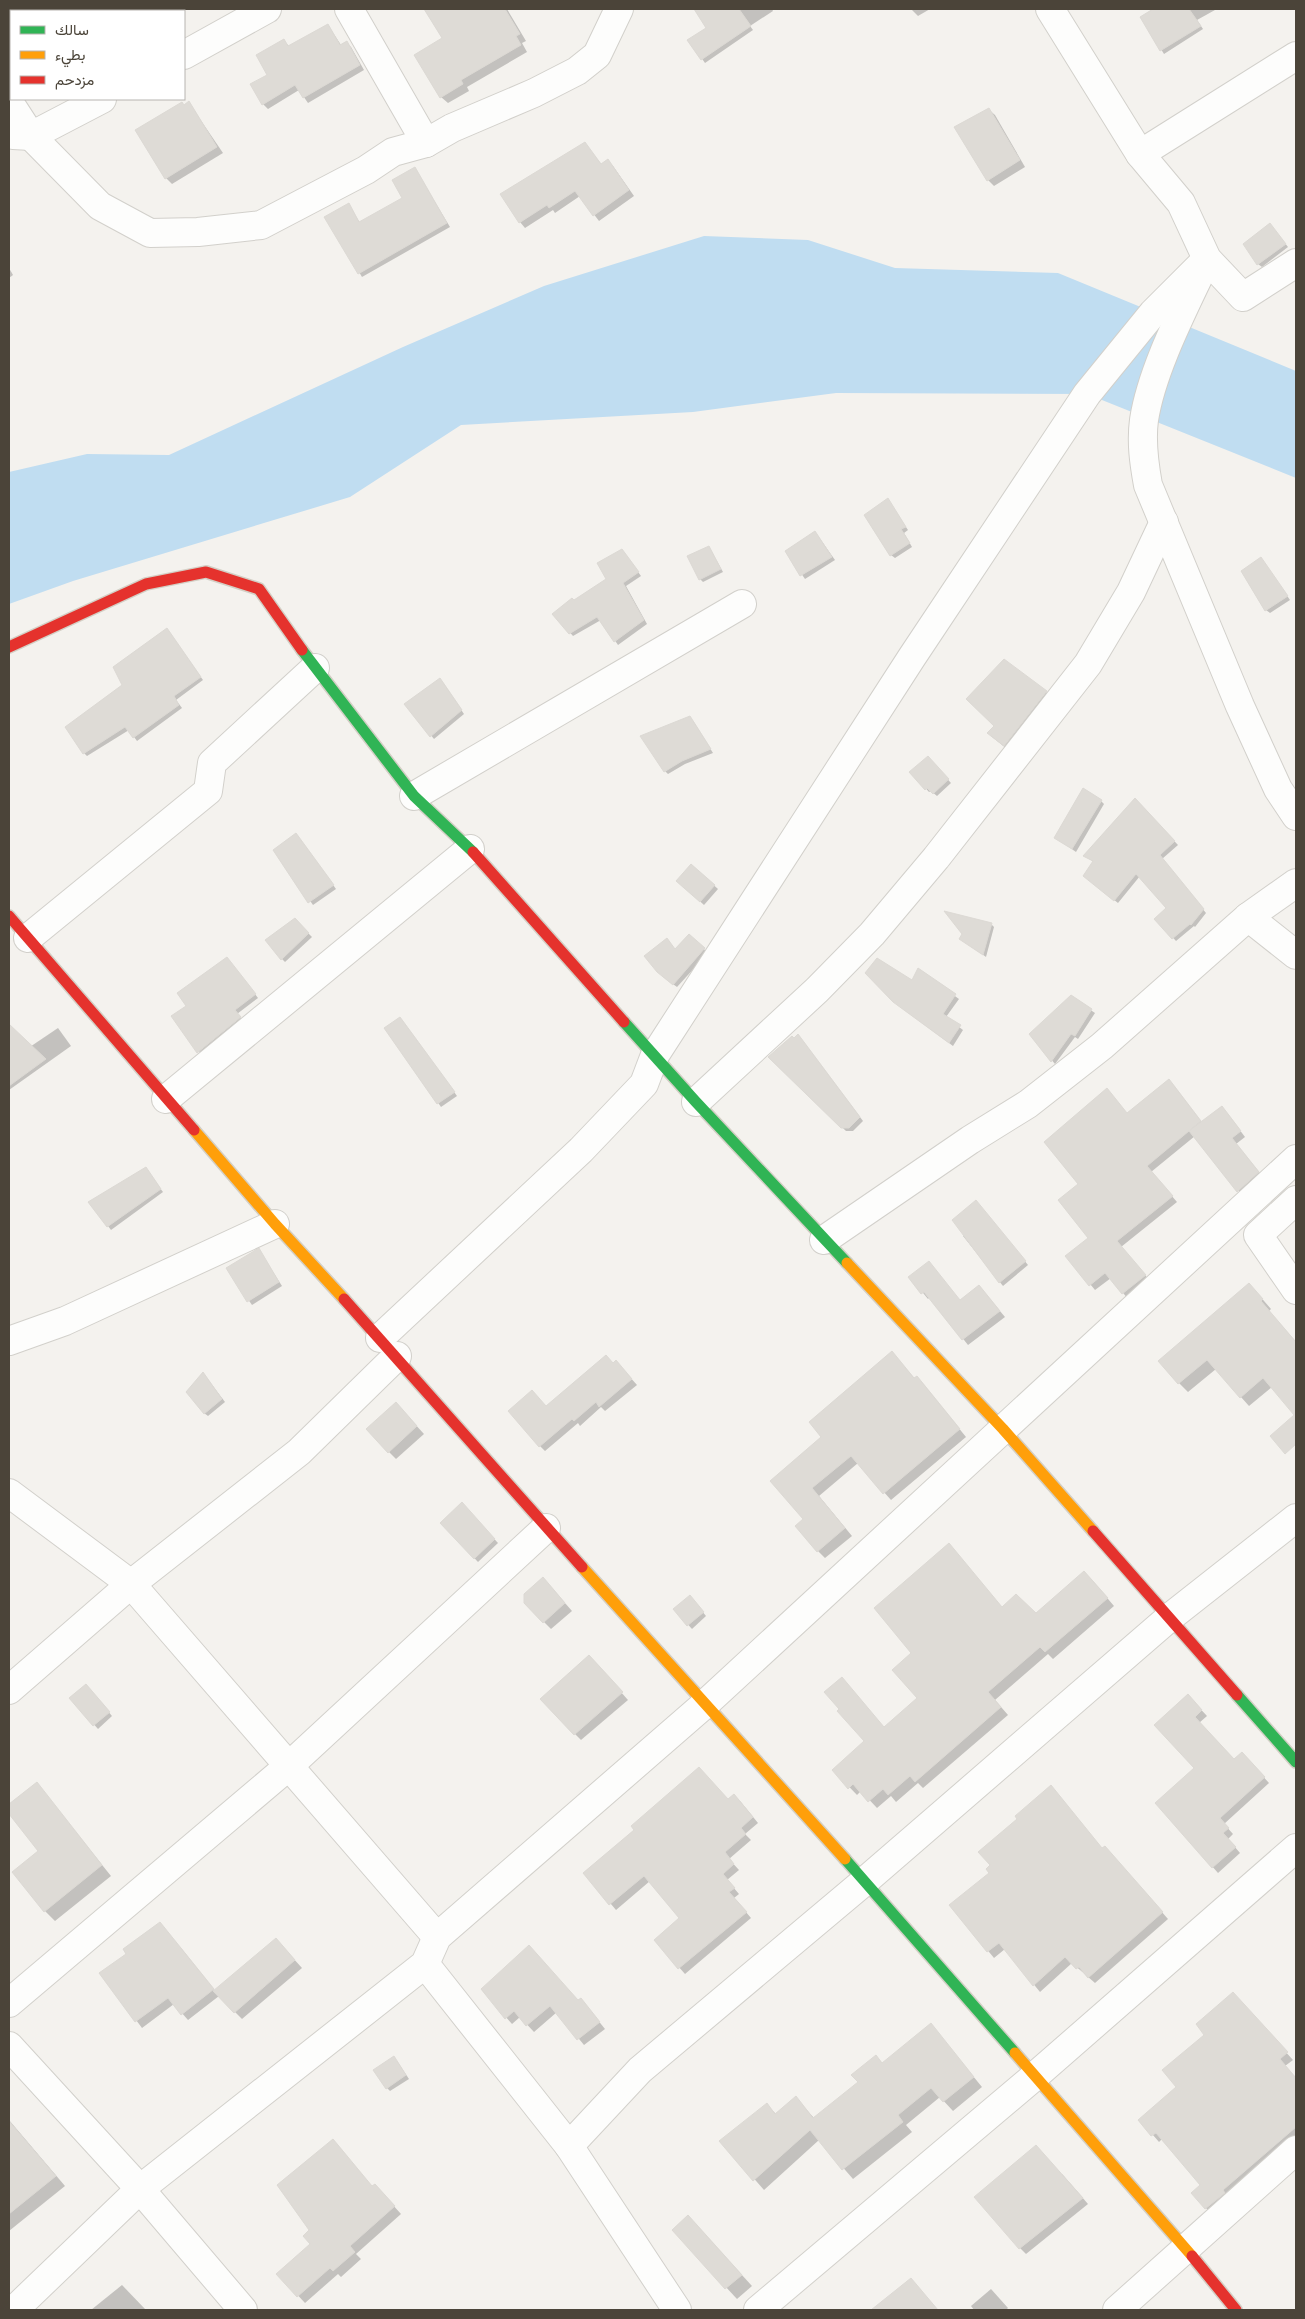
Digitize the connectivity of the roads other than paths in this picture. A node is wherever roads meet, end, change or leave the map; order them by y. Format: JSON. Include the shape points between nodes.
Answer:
{"nodes":[{"id":1,"x":267,"y":9,"type":"edge"},
{"id":2,"x":349,"y":9,"type":"edge"},
{"id":3,"x":618,"y":9,"type":"edge"},
{"id":4,"x":1050,"y":9,"type":"edge"},
{"id":5,"x":185,"y":54,"type":"edge"},
{"id":6,"x":1296,"y":56,"type":"edge"},
{"id":7,"x":100,"y":100,"type":"edge"},
{"id":8,"x":9,"y":102,"type":"edge"},
{"id":9,"x":20,"y":135,"type":"edge"},
{"id":10,"x":426,"y":143,"type":"junction"},
{"id":11,"x":1140,"y":154,"type":"junction"},
{"id":12,"x":1207,"y":259,"type":"junction"},
{"id":13,"x":1296,"y":262,"type":"edge"},
{"id":14,"x":1164,"y":522,"type":"junction"},
{"id":15,"x":742,"y":604,"type":"dead end"},
{"id":16,"x":9,"y":647,"type":"edge"},
{"id":17,"x":315,"y":668,"type":"junction"},
{"id":18,"x":414,"y":796,"type":"junction"},
{"id":19,"x":1296,"y":816,"type":"edge"},
{"id":20,"x":470,"y":848,"type":"junction"},
{"id":21,"x":1296,"y":883,"type":"edge"},
{"id":22,"x":9,"y":916,"type":"edge"},
{"id":23,"x":1248,"y":917,"type":"junction"},
{"id":24,"x":28,"y":938,"type":"junction"},
{"id":25,"x":1296,"y":955,"type":"edge"},
{"id":26,"x":655,"y":1055,"type":"junction"},
{"id":27,"x":166,"y":1099,"type":"junction"},
{"id":28,"x":696,"y":1102,"type":"junction"},
{"id":29,"x":1296,"y":1159,"type":"edge"},
{"id":30,"x":1296,"y":1200,"type":"edge"},
{"id":31,"x":275,"y":1224,"type":"junction"},
{"id":32,"x":824,"y":1240,"type":"junction"},
{"id":33,"x":1296,"y":1290,"type":"edge"},
{"id":34,"x":9,"y":1341,"type":"edge"},
{"id":35,"x":388,"y":1347,"type":"junction"},
{"id":36,"x":1003,"y":1429,"type":"junction"},
{"id":37,"x":9,"y":1493,"type":"edge"},
{"id":38,"x":1296,"y":1518,"type":"edge"},
{"id":39,"x":546,"y":1528,"type":"junction"},
{"id":40,"x":131,"y":1584,"type":"junction"},
{"id":41,"x":1169,"y":1618,"type":"junction"},
{"id":42,"x":9,"y":1690,"type":"edge"},
{"id":43,"x":704,"y":1705,"type":"junction"},
{"id":44,"x":1296,"y":1762,"type":"edge"},
{"id":45,"x":290,"y":1764,"type":"junction"},
{"id":46,"x":1296,"y":1848,"type":"edge"},
{"id":47,"x":864,"y":1881,"type":"junction"},
{"id":48,"x":437,"y":1937,"type":"junction"},
{"id":49,"x":425,"y":1964,"type":"junction"},
{"id":50,"x":9,"y":2003,"type":"edge"},
{"id":51,"x":9,"y":2046,"type":"edge"},
{"id":52,"x":1035,"y":2076,"type":"junction"},
{"id":53,"x":569,"y":2146,"type":"junction"},
{"id":54,"x":1296,"y":2150,"type":"edge"},
{"id":55,"x":140,"y":2189,"type":"junction"},
{"id":56,"x":1186,"y":2248,"type":"junction"},
{"id":57,"x":14,"y":2310,"type":"edge"},
{"id":58,"x":243,"y":2310,"type":"edge"},
{"id":59,"x":677,"y":2310,"type":"edge"},
{"id":60,"x":758,"y":2310,"type":"edge"},
{"id":61,"x":1117,"y":2310,"type":"edge"},
{"id":62,"x":1236,"y":2310,"type":"edge"}],
"edges":[{"from":1,"to":5,"type":"street"},
{"from":2,"to":10,"type":"street"},
{"from":3,"to":10,"type":"street","via":[[597,55],[577,71]]},
{"from":4,"to":11,"type":"street"},
{"from":6,"to":11,"type":"street"},
{"from":7,"to":9,"type":"street"},
{"from":8,"to":9,"type":"street"},
{"from":9,"to":10,"type":"street","via":[[100,206],[150,233],[261,225],[366,170],[393,152]]},
{"from":11,"to":12,"type":"street","via":[[1181,202]]},
{"from":12,"to":13,"type":"street","via":[[1244,297]]},
{"from":12,"to":14,"type":"street","via":[[1160,364],[1144,419],[1142,450],[1148,485]]},
{"from":12,"to":26,"type":"street","via":[[1153,313],[1087,394],[918,648]]},
{"from":14,"to":19,"type":"street","via":[[1240,706],[1278,789]]},
{"from":14,"to":28,"type":"street","via":[[1131,592],[1088,664],[936,858],[872,934],[817,990]]},
{"from":15,"to":18,"type":"street"},
{"from":16,"to":17,"type":"street","via":[[146,584],[206,572],[259,589]]},
{"from":17,"to":18,"type":"street"},
{"from":17,"to":24,"type":"street","via":[[212,763],[208,792]]},
{"from":18,"to":20,"type":"street"},
{"from":20,"to":26,"type":"street"},
{"from":20,"to":27,"type":"street"},
{"from":21,"to":23,"type":"street"},
{"from":22,"to":24,"type":"street"},
{"from":23,"to":25,"type":"street"},
{"from":23,"to":32,"type":"street","via":[[1102,1046],[1028,1104]]},
{"from":24,"to":27,"type":"street"},
{"from":26,"to":28,"type":"street"},
{"from":26,"to":35,"type":"street","via":[[644,1084]]},
{"from":27,"to":31,"type":"street"},
{"from":28,"to":32,"type":"street"},
{"from":29,"to":36,"type":"street"},
{"from":30,"to":33,"type":"street","via":[[1258,1235]]},
{"from":31,"to":34,"type":"street","via":[[65,1321]]},
{"from":31,"to":35,"type":"street"},
{"from":32,"to":36,"type":"street"},
{"from":35,"to":39,"type":"street"},
{"from":35,"to":40,"type":"street","via":[[299,1452]]},
{"from":36,"to":41,"type":"street"},
{"from":36,"to":43,"type":"street"},
{"from":37,"to":40,"type":"street"},
{"from":38,"to":41,"type":"street"},
{"from":39,"to":43,"type":"street"},
{"from":39,"to":45,"type":"street"},
{"from":40,"to":42,"type":"street"},
{"from":40,"to":45,"type":"street"},
{"from":41,"to":44,"type":"street"},
{"from":41,"to":47,"type":"street"},
{"from":43,"to":47,"type":"street"},
{"from":43,"to":48,"type":"street"},
{"from":45,"to":48,"type":"street"},
{"from":45,"to":50,"type":"street"},
{"from":46,"to":52,"type":"street"},
{"from":47,"to":52,"type":"street"},
{"from":47,"to":53,"type":"street","via":[[640,2070]]},
{"from":48,"to":49,"type":"street"},
{"from":49,"to":53,"type":"street"},
{"from":49,"to":55,"type":"street"},
{"from":51,"to":55,"type":"street"},
{"from":52,"to":56,"type":"street"},
{"from":52,"to":60,"type":"street"},
{"from":53,"to":59,"type":"street"},
{"from":54,"to":56,"type":"street"},
{"from":55,"to":57,"type":"street"},
{"from":55,"to":58,"type":"street"},
{"from":56,"to":61,"type":"street"},
{"from":56,"to":62,"type":"street"}]}
